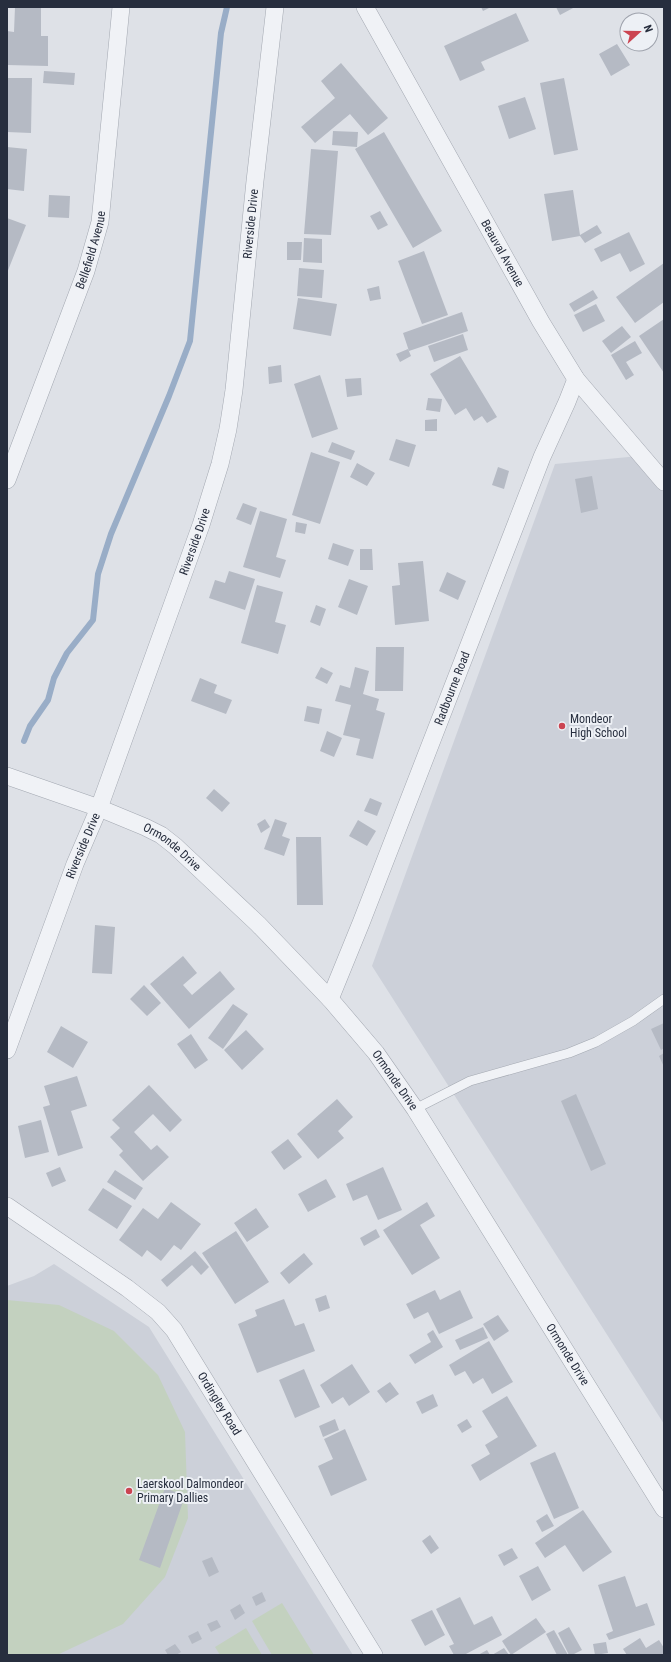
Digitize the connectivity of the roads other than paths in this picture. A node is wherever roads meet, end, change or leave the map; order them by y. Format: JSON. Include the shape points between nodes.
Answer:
{"nodes":[{"id":1,"x":120,"y":7,"type":"edge"},
{"id":2,"x":275,"y":7,"type":"edge"},
{"id":3,"x":365,"y":7,"type":"edge"},
{"id":4,"x":576,"y":379,"type":"junction"},
{"id":5,"x":7,"y":480,"type":"edge"},
{"id":6,"x":664,"y":482,"type":"edge"},
{"id":7,"x":7,"y":776,"type":"edge"},
{"id":8,"x":99,"y":808,"type":"junction"},
{"id":9,"x":330,"y":999,"type":"junction"},
{"id":10,"x":664,"y":999,"type":"edge"},
{"id":11,"x":7,"y":1050,"type":"edge"},
{"id":12,"x":415,"y":1109,"type":"junction"},
{"id":13,"x":7,"y":1206,"type":"edge"},
{"id":14,"x":664,"y":1509,"type":"edge"},
{"id":15,"x":374,"y":1655,"type":"edge"}],
"edges":[{"from":1,"to":5,"type":"street","name":"Bellefield Avenue","via":[[101,215],[94,246]]},
{"from":2,"to":8,"type":"street","name":"Riverside Drive","via":[[234,390],[224,450],[205,512]]},
{"from":3,"to":4,"type":"street","name":"Beauval Avenue","via":[[541,322]]},
{"from":4,"to":6,"type":"street","name":"Beauval Avenue"},
{"from":4,"to":9,"type":"street","name":"Radbourne Road","via":[[542,457]]},
{"from":7,"to":8,"type":"street","name":"Ormonde Drive"},
{"from":8,"to":9,"type":"street","name":"Ormonde Drive","via":[[161,835],[175,846],[258,924]]},
{"from":8,"to":11,"type":"street","name":"Riverside Drive","via":[[75,864]]},
{"from":9,"to":12,"type":"street","name":"Ormonde Drive","via":[[376,1053]]},
{"from":10,"to":12,"type":"lane","via":[[633,1021],[596,1042],[569,1053],[470,1081]]},
{"from":12,"to":14,"type":"street","name":"Ormonde Drive"},
{"from":13,"to":15,"type":"street","name":"Ordingley Road","via":[[127,1288],[158,1312],[174,1330]]}]}
